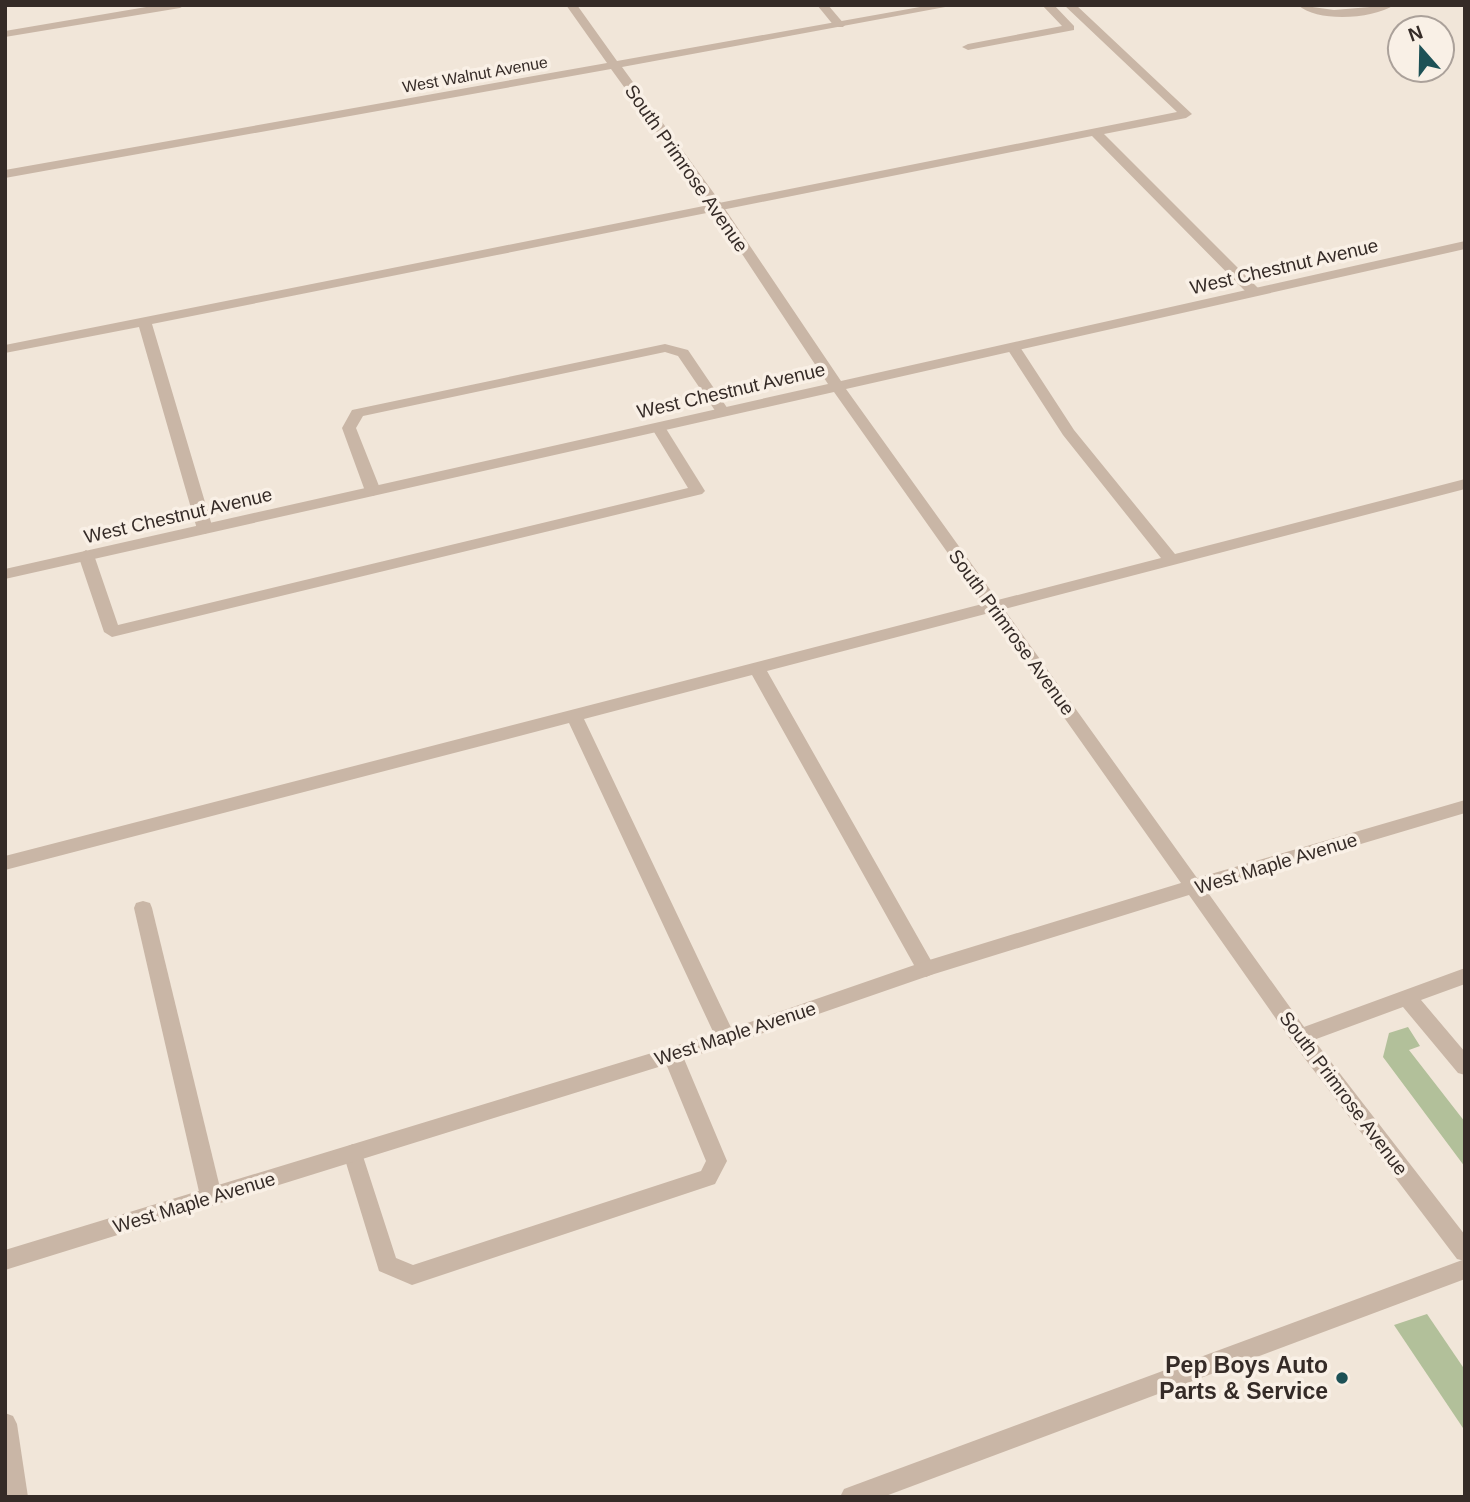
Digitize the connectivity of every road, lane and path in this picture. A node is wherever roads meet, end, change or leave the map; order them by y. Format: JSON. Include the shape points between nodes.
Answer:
{"nodes":[{"id":1,"x":180,"y":5,"type":"edge"},
{"id":2,"x":571,"y":5,"type":"edge"},
{"id":3,"x":822,"y":5,"type":"edge"},
{"id":4,"x":951,"y":5,"type":"edge"},
{"id":5,"x":1047,"y":5,"type":"edge"},
{"id":6,"x":1069,"y":5,"type":"edge"},
{"id":7,"x":1303,"y":5,"type":"edge"},
{"id":8,"x":1389,"y":5,"type":"edge"},
{"id":9,"x":927,"y":7,"type":"edge"},
{"id":10,"x":839,"y":25,"type":"junction"},
{"id":11,"x":5,"y":34,"type":"edge"},
{"id":12,"x":968,"y":47,"type":"dead end"},
{"id":13,"x":614,"y":65,"type":"junction"},
{"id":14,"x":1095,"y":132,"type":"junction"},
{"id":15,"x":5,"y":174,"type":"edge"},
{"id":16,"x":716,"y":206,"type":"junction"},
{"id":17,"x":1465,"y":245,"type":"edge"},
{"id":18,"x":1254,"y":292,"type":"junction"},
{"id":19,"x":144,"y":321,"type":"junction"},
{"id":20,"x":1013,"y":346,"type":"junction"},
{"id":21,"x":5,"y":349,"type":"edge"},
{"id":22,"x":836,"y":385,"type":"junction"},
{"id":23,"x":723,"y":412,"type":"junction"},
{"id":24,"x":658,"y":426,"type":"junction"},
{"id":25,"x":1465,"y":484,"type":"edge"},
{"id":26,"x":373,"y":491,"type":"junction"},
{"id":27,"x":205,"y":529,"type":"junction"},
{"id":28,"x":86,"y":555,"type":"junction"},
{"id":29,"x":1171,"y":560,"type":"junction"},
{"id":30,"x":5,"y":574,"type":"edge"},
{"id":31,"x":994,"y":607,"type":"junction"},
{"id":32,"x":757,"y":668,"type":"junction"},
{"id":33,"x":574,"y":715,"type":"junction"},
{"id":34,"x":1465,"y":806,"type":"edge"},
{"id":35,"x":5,"y":863,"type":"edge"},
{"id":36,"x":1196,"y":887,"type":"junction"},
{"id":37,"x":143,"y":908,"type":"dead end"},
{"id":38,"x":926,"y":969,"type":"junction"},
{"id":39,"x":1465,"y":976,"type":"edge"},
{"id":40,"x":1406,"y":996,"type":"junction"},
{"id":41,"x":1300,"y":1037,"type":"junction"},
{"id":42,"x":726,"y":1038,"type":"junction"},
{"id":43,"x":672,"y":1054,"type":"junction"},
{"id":44,"x":1465,"y":1067,"type":"edge"},
{"id":45,"x":353,"y":1153,"type":"junction"},
{"id":46,"x":211,"y":1196,"type":"junction"},
{"id":47,"x":1465,"y":1252,"type":"edge"},
{"id":48,"x":5,"y":1260,"type":"edge"},
{"id":49,"x":1465,"y":1269,"type":"edge"},
{"id":50,"x":5,"y":1424,"type":"edge"},
{"id":51,"x":16,"y":1497,"type":"edge"},
{"id":52,"x":852,"y":1497,"type":"edge"}],
"edges":[{"from":1,"to":11,"type":"street"},
{"from":2,"to":13,"type":"street","name":"South Primrose Avenue"},
{"from":3,"to":10,"type":"street"},
{"from":4,"to":9,"type":"street","name":"West Walnut Avenue"},
{"from":5,"to":12,"type":"street","via":[[1070,28]]},
{"from":6,"to":14,"type":"street","via":[[1186,114]]},
{"from":7,"to":8,"type":"street","via":[[1321,13]]},
{"from":9,"to":10,"type":"street","name":"West Walnut Avenue"},
{"from":10,"to":13,"type":"street","name":"West Walnut Avenue"},
{"from":13,"to":15,"type":"street","name":"West Walnut Avenue"},
{"from":13,"to":16,"type":"street","name":"South Primrose Avenue"},
{"from":14,"to":16,"type":"street"},
{"from":14,"to":18,"type":"street"},
{"from":16,"to":19,"type":"street"},
{"from":16,"to":22,"type":"street","name":"South Primrose Avenue"},
{"from":17,"to":18,"type":"street","name":"West Chestnut Avenue"},
{"from":18,"to":20,"type":"street","name":"West Chestnut Avenue"},
{"from":19,"to":21,"type":"street"},
{"from":19,"to":27,"type":"street"},
{"from":20,"to":22,"type":"street","name":"West Chestnut Avenue"},
{"from":20,"to":29,"type":"street","via":[[1069,432]]},
{"from":22,"to":23,"type":"street","name":"West Chestnut Avenue"},
{"from":22,"to":31,"type":"street","name":"South Primrose Avenue"},
{"from":23,"to":24,"type":"street","name":"West Chestnut Avenue"},
{"from":23,"to":26,"type":"street","via":[[682,353],[665,348],[357,413],[349,428]]},
{"from":24,"to":26,"type":"street","name":"West Chestnut Avenue"},
{"from":24,"to":28,"type":"street","via":[[697,491],[112,632]]},
{"from":25,"to":29,"type":"street"},
{"from":26,"to":27,"type":"street","name":"West Chestnut Avenue"},
{"from":27,"to":28,"type":"street","name":"West Chestnut Avenue"},
{"from":28,"to":30,"type":"street","name":"West Chestnut Avenue"},
{"from":29,"to":31,"type":"street"},
{"from":31,"to":32,"type":"street"},
{"from":31,"to":36,"type":"street","name":"South Primrose Avenue"},
{"from":32,"to":33,"type":"street"},
{"from":32,"to":38,"type":"street"},
{"from":33,"to":35,"type":"street"},
{"from":33,"to":42,"type":"street"},
{"from":34,"to":36,"type":"street","name":"West Maple Avenue"},
{"from":36,"to":38,"type":"street","name":"West Maple Avenue"},
{"from":36,"to":41,"type":"street","name":"South Primrose Avenue"},
{"from":37,"to":46,"type":"street"},
{"from":38,"to":42,"type":"street","name":"West Maple Avenue"},
{"from":39,"to":40,"type":"street"},
{"from":40,"to":41,"type":"street"},
{"from":40,"to":44,"type":"street"},
{"from":41,"to":47,"type":"street","name":"South Primrose Avenue"},
{"from":42,"to":43,"type":"street","name":"West Maple Avenue"},
{"from":43,"to":45,"type":"street","name":"West Maple Avenue"},
{"from":43,"to":45,"type":"street","via":[[717,1161],[708,1178],[412,1275],[387,1264]]},
{"from":45,"to":46,"type":"street","name":"West Maple Avenue"},
{"from":46,"to":48,"type":"street","name":"West Maple Avenue"},
{"from":49,"to":52,"type":"street"},
{"from":50,"to":51,"type":"street"}]}
